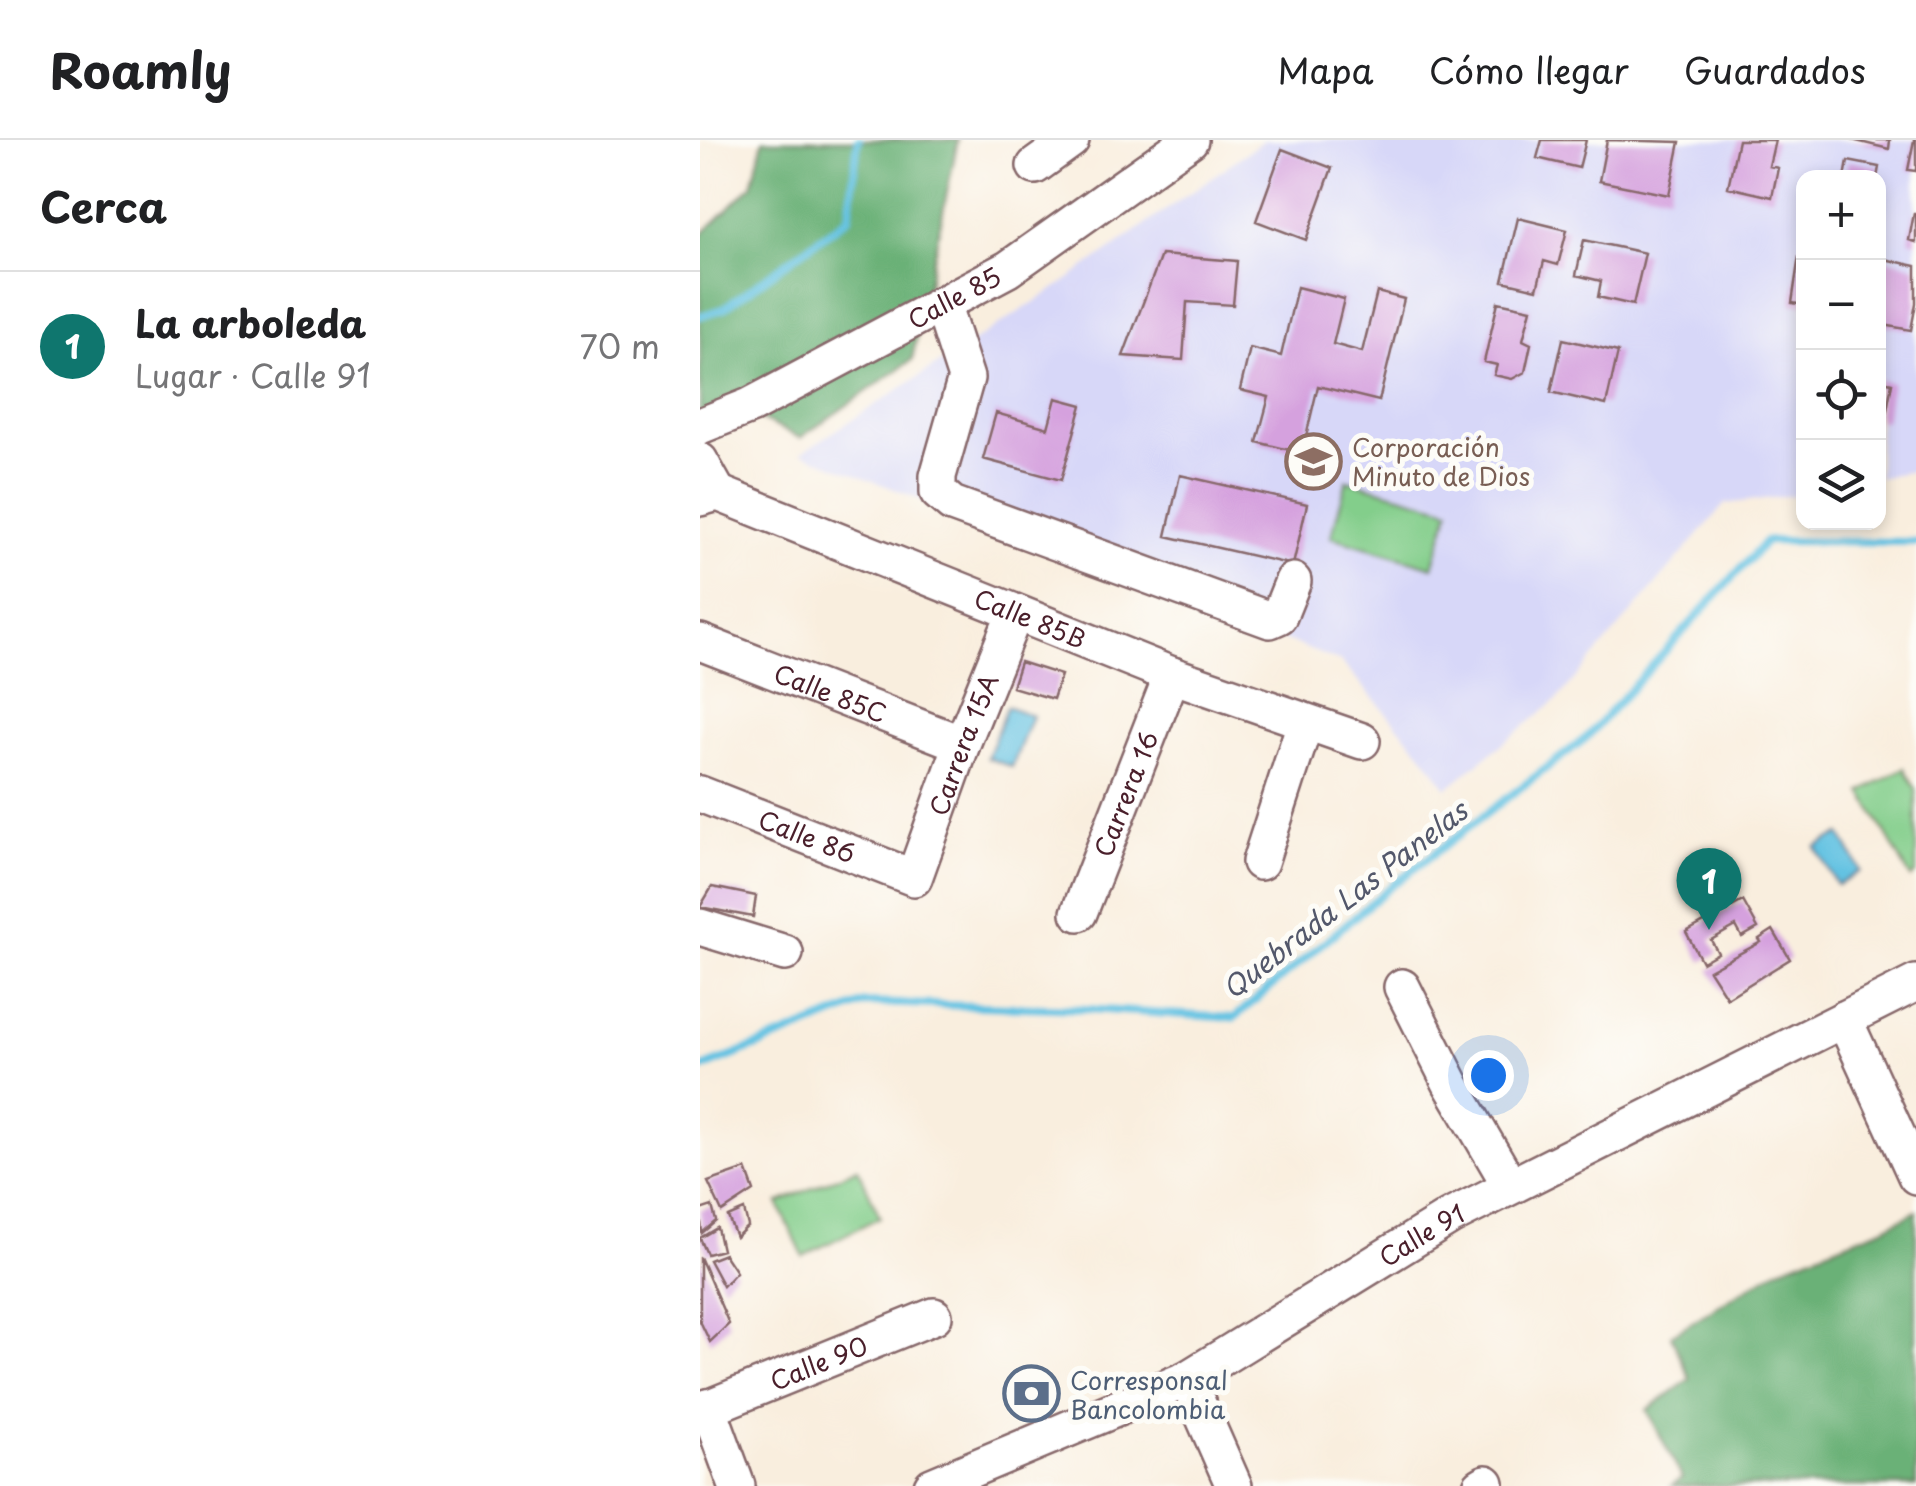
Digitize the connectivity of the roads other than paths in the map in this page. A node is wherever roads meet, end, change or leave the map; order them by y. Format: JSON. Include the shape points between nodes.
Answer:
{"nodes":[{"id":1,"x":1071,"y":140,"type":"edge"},
{"id":2,"x":1190,"y":140,"type":"edge"},
{"id":3,"x":1035,"y":166,"type":"dead end"},
{"id":4,"x":942,"y":304,"type":"junction"},
{"id":5,"x":700,"y":426,"type":"edge"},
{"id":6,"x":700,"y":461,"type":"edge"},
{"id":7,"x":709,"y":496,"type":"edge"},
{"id":8,"x":1293,"y":581,"type":"dead end"},
{"id":9,"x":1015,"y":613,"type":"junction"},
{"id":10,"x":700,"y":642,"type":"edge"},
{"id":11,"x":1172,"y":675,"type":"junction"},
{"id":12,"x":1305,"y":724,"type":"junction"},
{"id":13,"x":1362,"y":741,"type":"dead end"},
{"id":14,"x":962,"y":744,"type":"junction"},
{"id":15,"x":700,"y":794,"type":"edge"},
{"id":16,"x":1260,"y":862,"type":"dead end"},
{"id":17,"x":914,"y":878,"type":"joint"},
{"id":18,"x":1079,"y":914,"type":"dead end"},
{"id":19,"x":700,"y":927,"type":"edge"},
{"id":20,"x":785,"y":953,"type":"dead end"},
{"id":21,"x":1916,"y":983,"type":"edge"},
{"id":22,"x":1402,"y":987,"type":"dead end"},
{"id":23,"x":1844,"y":1019,"type":"junction"},
{"id":24,"x":1916,"y":1176,"type":"edge"},
{"id":25,"x":1510,"y":1185,"type":"junction"},
{"id":26,"x":934,"y":1316,"type":"dead end"},
{"id":27,"x":1186,"y":1378,"type":"junction"},
{"id":28,"x":704,"y":1409,"type":"edge"},
{"id":29,"x":737,"y":1486,"type":"edge"},
{"id":30,"x":932,"y":1486,"type":"edge"},
{"id":31,"x":1234,"y":1486,"type":"edge"}],
"edges":[{"from":1,"to":3,"type":"street"},
{"from":2,"to":4,"type":"street","name":"Calle 85","via":[[1008,269]]},
{"from":4,"to":5,"type":"street","name":"Calle 85"},
{"from":4,"to":8,"type":"street","via":[[966,378],[938,476],[938,492],[952,504],[1270,620],[1279,616]]},
{"from":6,"to":7,"type":"street"},
{"from":7,"to":9,"type":"street","name":"Calle 85B"},
{"from":9,"to":11,"type":"street","name":"Calle 85B"},
{"from":9,"to":14,"type":"street","name":"Carrera 15A"},
{"from":10,"to":14,"type":"street","name":"Calle 85C"},
{"from":11,"to":12,"type":"street","name":"Calle 85B"},
{"from":11,"to":18,"type":"street","name":"Carrera 16"},
{"from":12,"to":13,"type":"street","name":"Calle 85B"},
{"from":12,"to":16,"type":"street"},
{"from":14,"to":17,"type":"street","name":"Carrera 15A"},
{"from":15,"to":17,"type":"street","name":"Calle 86"},
{"from":19,"to":20,"type":"street"},
{"from":21,"to":23,"type":"street","name":"Calle 91"},
{"from":22,"to":25,"type":"street"},
{"from":23,"to":24,"type":"street"},
{"from":23,"to":25,"type":"street","name":"Calle 91"},
{"from":25,"to":27,"type":"street","name":"Calle 91"},
{"from":26,"to":28,"type":"street","name":"Calle 90"},
{"from":27,"to":30,"type":"street","name":"Calle 91"},
{"from":27,"to":31,"type":"street"},
{"from":28,"to":29,"type":"street"}]}
